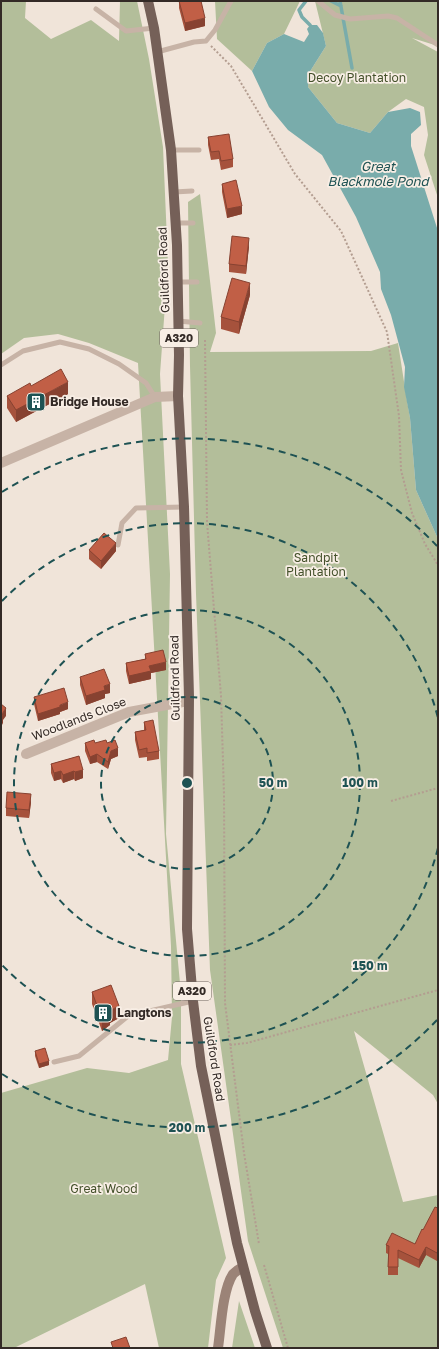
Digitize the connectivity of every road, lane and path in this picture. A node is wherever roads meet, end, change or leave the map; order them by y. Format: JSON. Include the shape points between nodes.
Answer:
{"nodes":[{"id":1,"x":148,"y":1,"type":"edge"},
{"id":2,"x":231,"y":1,"type":"edge"},
{"id":3,"x":318,"y":1,"type":"edge"},
{"id":4,"x":96,"y":9,"type":"dead end"},
{"id":5,"x":154,"y":28,"type":"junction"},
{"id":6,"x":206,"y":41,"type":"junction"},
{"id":7,"x":438,"y":45,"type":"edge"},
{"id":8,"x":157,"y":52,"type":"junction"},
{"id":9,"x":171,"y":150,"type":"junction"},
{"id":10,"x":199,"y":150,"type":"dead end"},
{"id":11,"x":192,"y":191,"type":"dead end"},
{"id":12,"x":174,"y":192,"type":"junction"},
{"id":13,"x":175,"y":223,"type":"junction"},
{"id":14,"x":193,"y":223,"type":"dead end"},
{"id":15,"x":178,"y":282,"type":"junction"},
{"id":16,"x":196,"y":282,"type":"dead end"},
{"id":17,"x":178,"y":321,"type":"junction"},
{"id":18,"x":200,"y":323,"type":"dead end"},
{"id":19,"x":205,"y":340,"type":"dead end"},
{"id":20,"x":1,"y":365,"type":"edge"},
{"id":21,"x":178,"y":396,"type":"junction"},
{"id":22,"x":155,"y":397,"type":"junction"},
{"id":23,"x":1,"y":463,"type":"edge"},
{"id":24,"x":184,"y":507,"type":"junction"},
{"id":25,"x":118,"y":545,"type":"dead end"},
{"id":26,"x":438,"y":565,"type":"edge"},
{"id":27,"x":188,"y":701,"type":"junction"},
{"id":28,"x":26,"y":754,"type":"dead end"},
{"id":29,"x":438,"y":788,"type":"edge"},
{"id":30,"x":391,"y":801,"type":"dead end"},
{"id":31,"x":438,"y":990,"type":"edge"},
{"id":32,"x":192,"y":1001,"type":"junction"},
{"id":33,"x":230,"y":1045,"type":"junction"},
{"id":34,"x":54,"y":1062,"type":"dead end"},
{"id":35,"x":259,"y":1244,"type":"dead end"},
{"id":36,"x":264,"y":1265,"type":"dead end"},
{"id":37,"x":243,"y":1267,"type":"junction"},
{"id":38,"x":218,"y":1348,"type":"edge"},
{"id":39,"x":266,"y":1348,"type":"edge"},
{"id":40,"x":288,"y":1348,"type":"edge"}],
"edges":[{"from":1,"to":5,"type":"main road","name":"Guildford Road","number":"A320"},
{"from":2,"to":6,"type":"lane"},
{"from":3,"to":7,"type":"lane","via":[[336,15],[350,19],[388,16],[397,18]]},
{"from":4,"to":5,"type":"lane","via":[[126,31]]},
{"from":5,"to":8,"type":"main road","name":"Guildford Road","number":"A320"},
{"from":6,"to":8,"type":"lane"},
{"from":6,"to":26,"type":"path","via":[[231,66],[295,174],[341,231],[387,332],[399,416],[401,470],[412,513],[425,544]]},
{"from":8,"to":9,"type":"main road","name":"Guildford Road","number":"A320"},
{"from":9,"to":10,"type":"lane"},
{"from":9,"to":12,"type":"main road","name":"Guildford Road","number":"A320"},
{"from":11,"to":12,"type":"lane"},
{"from":12,"to":13,"type":"main road","name":"Guildford Road","number":"A320"},
{"from":13,"to":14,"type":"lane"},
{"from":13,"to":15,"type":"main road","name":"Guildford Road","number":"A320"},
{"from":15,"to":16,"type":"lane"},
{"from":15,"to":17,"type":"main road","name":"Guildford Road","number":"A320"},
{"from":17,"to":18,"type":"lane"},
{"from":17,"to":21,"type":"main road","name":"Guildford Road","number":"A320"},
{"from":19,"to":33,"type":"path","name":"Guildford Road","via":[[207,522],[221,696],[225,1003]]},
{"from":20,"to":22,"type":"lane","via":[[23,351],[60,342],[89,349],[119,364],[146,384]]},
{"from":21,"to":22,"type":"street"},
{"from":21,"to":24,"type":"main road","name":"Guildford Road","number":"A320"},
{"from":22,"to":23,"type":"street"},
{"from":24,"to":25,"type":"lane","via":[[136,508],[122,523]]},
{"from":24,"to":27,"type":"main road","name":"Guildford Road","number":"A320"},
{"from":27,"to":28,"type":"street","name":"Woodlands Close","via":[[128,712]]},
{"from":27,"to":32,"type":"main road","name":"Guildford Road","number":"A320","via":[[187,929]]},
{"from":29,"to":30,"type":"path"},
{"from":31,"to":33,"type":"path","via":[[247,1043]]},
{"from":32,"to":34,"type":"lane","via":[[128,1016],[79,1056]]},
{"from":32,"to":37,"type":"main road","name":"Guildford Road","number":"A320","via":[[210,1117]]},
{"from":33,"to":35,"type":"path","name":"Guildford Road"},
{"from":36,"to":40,"type":"path"},
{"from":37,"to":38,"type":"street","via":[[236,1270],[227,1288]]},
{"from":37,"to":39,"type":"main road","name":"Guildford Road","number":"A320"}]}
